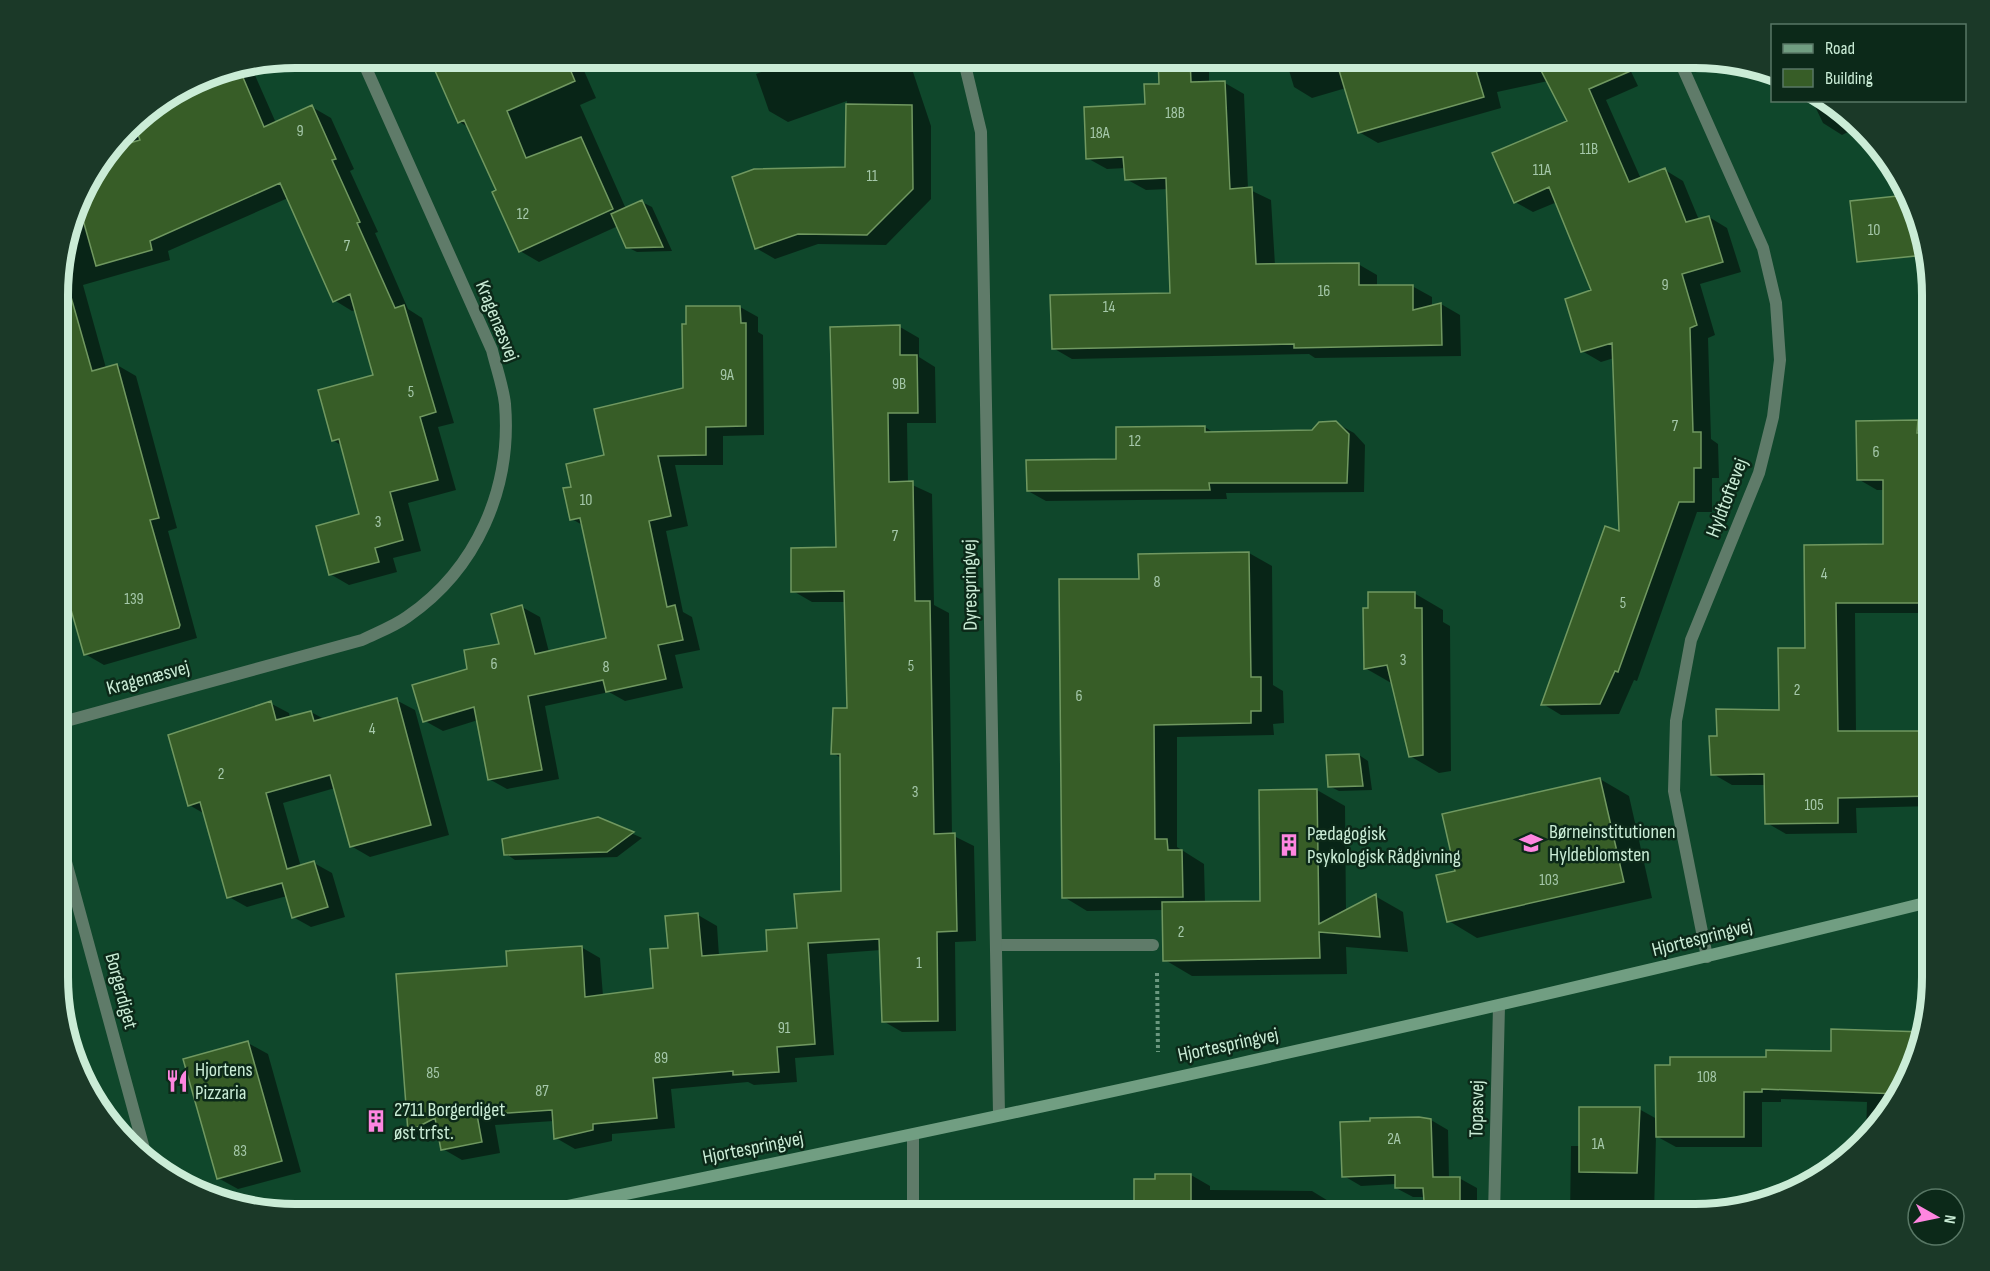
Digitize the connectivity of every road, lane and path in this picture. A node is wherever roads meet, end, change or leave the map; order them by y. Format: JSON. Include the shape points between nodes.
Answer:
{"nodes":[{"id":1,"x":366,"y":68,"type":"edge"},
{"id":2,"x":966,"y":68,"type":"edge"},
{"id":3,"x":1686,"y":68,"type":"edge"},
{"id":4,"x":68,"y":721,"type":"edge"},
{"id":5,"x":68,"y":869,"type":"edge"},
{"id":6,"x":1922,"y":903,"type":"edge"},
{"id":7,"x":996,"y":945,"type":"junction"},
{"id":8,"x":1153,"y":945,"type":"joint"},
{"id":9,"x":1707,"y":957,"type":"junction"},
{"id":10,"x":1499,"y":1006,"type":"junction"},
{"id":11,"x":1158,"y":1080,"type":"junction"},
{"id":12,"x":999,"y":1114,"type":"junction"},
{"id":13,"x":913,"y":1136,"type":"junction"},
{"id":14,"x":143,"y":1145,"type":"edge"},
{"id":15,"x":578,"y":1204,"type":"edge"},
{"id":16,"x":913,"y":1204,"type":"edge"},
{"id":17,"x":1494,"y":1204,"type":"edge"}],
"edges":[{"from":1,"to":4,"type":"street","name":"Kragenæsvej","via":[[492,350],[505,402],[506,443],[494,504],[474,548],[443,587],[397,622],[362,640]]},
{"from":2,"to":7,"type":"street","name":"Dyrespringvej","via":[[981,132]]},
{"from":3,"to":9,"type":"street","name":"Hyldtoftevej","via":[[1763,248],[1776,303],[1780,360],[1773,417],[1759,473],[1691,640],[1676,722],[1674,791]]},
{"from":5,"to":14,"type":"street","name":"Borgerdiget"},
{"from":6,"to":9,"type":"street","name":"Hjortespringvej"},
{"from":7,"to":8,"type":"street"},
{"from":7,"to":12,"type":"street","name":"Dyrespringvej"},
{"from":8,"to":11,"type":"path","via":[[1157,970]]},
{"from":9,"to":10,"type":"street","name":"Hjortespringvej"},
{"from":10,"to":11,"type":"street","name":"Hjortespringvej"},
{"from":10,"to":17,"type":"street","name":"Topasvej"},
{"from":11,"to":12,"type":"street","name":"Hjortespringvej"},
{"from":12,"to":13,"type":"street","name":"Hjortespringvej"},
{"from":13,"to":15,"type":"street","name":"Hjortespringvej"},
{"from":13,"to":16,"type":"street"}]}
